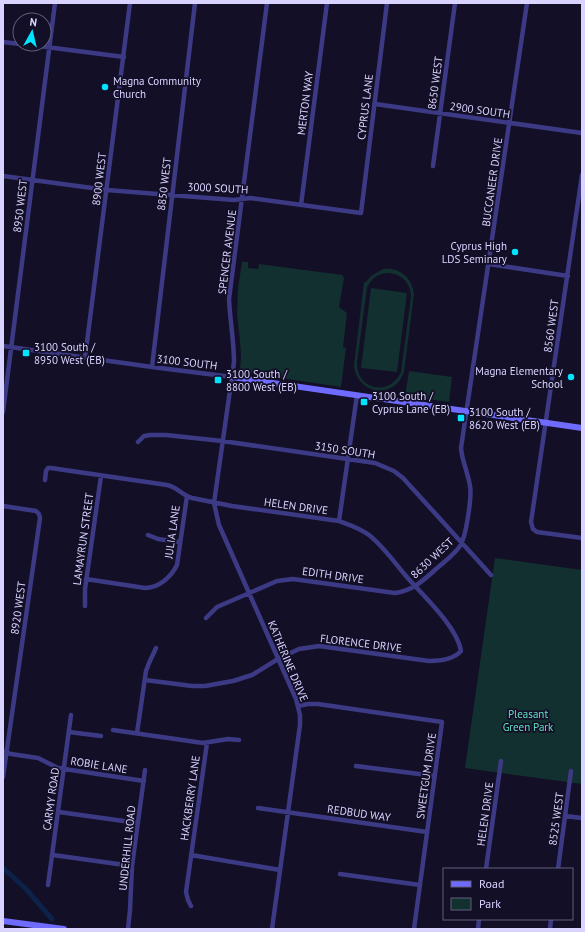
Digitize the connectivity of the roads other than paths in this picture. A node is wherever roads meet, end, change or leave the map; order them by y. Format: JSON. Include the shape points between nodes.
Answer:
{"nodes":[{"id":1,"x":55,"y":3,"type":"edge"},
{"id":2,"x":130,"y":3,"type":"edge"},
{"id":3,"x":195,"y":3,"type":"edge"},
{"id":4,"x":267,"y":3,"type":"edge"},
{"id":5,"x":327,"y":3,"type":"edge"},
{"id":6,"x":387,"y":3,"type":"edge"},
{"id":7,"x":455,"y":3,"type":"edge"},
{"id":8,"x":527,"y":3,"type":"edge"},
{"id":9,"x":52,"y":25,"type":"edge"},
{"id":10,"x":52,"y":47,"type":"edge"},
{"id":11,"x":48,"y":52,"type":"edge"},
{"id":12,"x":124,"y":57,"type":"junction"},
{"id":13,"x":374,"y":104,"type":"junction"},
{"id":14,"x":440,"y":113,"type":"junction"},
{"id":15,"x":510,"y":123,"type":"junction"},
{"id":16,"x":582,"y":133,"type":"edge"},
{"id":17,"x":433,"y":166,"type":"dead end"},
{"id":18,"x":582,"y":175,"type":"edge"},
{"id":19,"x":3,"y":176,"type":"edge"},
{"id":20,"x":33,"y":180,"type":"junction"},
{"id":21,"x":107,"y":190,"type":"junction"},
{"id":22,"x":172,"y":195,"type":"junction"},
{"id":23,"x":242,"y":199,"type":"junction"},
{"id":24,"x":301,"y":205,"type":"junction"},
{"id":25,"x":361,"y":213,"type":"joint"},
{"id":26,"x":489,"y":264,"type":"junction"},
{"id":27,"x":568,"y":276,"type":"junction"},
{"id":28,"x":3,"y":346,"type":"edge"},
{"id":29,"x":12,"y":347,"type":"junction"},
{"id":30,"x":85,"y":358,"type":"junction"},
{"id":31,"x":152,"y":368,"type":"junction"},
{"id":32,"x":232,"y":377,"type":"junction"},
{"id":33,"x":357,"y":395,"type":"junction"},
{"id":34,"x":3,"y":412,"type":"edge"},
{"id":35,"x":468,"y":412,"type":"junction"},
{"id":36,"x":545,"y":423,"type":"junction"},
{"id":37,"x":582,"y":428,"type":"edge"},
{"id":38,"x":222,"y":441,"type":"junction"},
{"id":39,"x":138,"y":442,"type":"dead end"},
{"id":40,"x":348,"y":459,"type":"junction"},
{"id":41,"x":101,"y":476,"type":"junction"},
{"id":42,"x":45,"y":480,"type":"dead end"},
{"id":43,"x":186,"y":496,"type":"junction"},
{"id":44,"x":214,"y":503,"type":"junction"},
{"id":45,"x":3,"y":506,"type":"edge"},
{"id":46,"x":339,"y":521,"type":"junction"},
{"id":47,"x":148,"y":535,"type":"dead end"},
{"id":48,"x":582,"y":538,"type":"edge"},
{"id":49,"x":180,"y":542,"type":"junction"},
{"id":50,"x":462,"y":543,"type":"junction"},
{"id":51,"x":491,"y":575,"type":"dead end"},
{"id":52,"x":86,"y":579,"type":"junction"},
{"id":53,"x":415,"y":586,"type":"junction"},
{"id":54,"x":250,"y":593,"type":"junction"},
{"id":55,"x":85,"y":606,"type":"dead end"},
{"id":56,"x":206,"y":618,"type":"dead end"},
{"id":57,"x":156,"y":648,"type":"dead end"},
{"id":58,"x":461,"y":651,"type":"joint"},
{"id":59,"x":278,"y":659,"type":"junction"},
{"id":60,"x":145,"y":680,"type":"junction"},
{"id":61,"x":298,"y":706,"type":"junction"},
{"id":62,"x":71,"y":715,"type":"dead end"},
{"id":63,"x":113,"y":730,"type":"dead end"},
{"id":64,"x":69,"y":732,"type":"junction"},
{"id":65,"x":138,"y":733,"type":"junction"},
{"id":66,"x":101,"y":736,"type":"dead end"},
{"id":67,"x":239,"y":740,"type":"dead end"},
{"id":68,"x":207,"y":743,"type":"junction"},
{"id":69,"x":5,"y":751,"type":"edge"},
{"id":70,"x":501,"y":761,"type":"dead end"},
{"id":71,"x":356,"y":766,"type":"dead end"},
{"id":72,"x":64,"y":769,"type":"junction"},
{"id":73,"x":146,"y":770,"type":"dead end"},
{"id":74,"x":571,"y":771,"type":"dead end"},
{"id":75,"x":435,"y":776,"type":"junction"},
{"id":76,"x":3,"y":777,"type":"edge"},
{"id":77,"x":144,"y":780,"type":"junction"},
{"id":78,"x":258,"y":808,"type":"dead end"},
{"id":79,"x":59,"y":812,"type":"junction"},
{"id":80,"x":288,"y":812,"type":"junction"},
{"id":81,"x":565,"y":816,"type":"junction"},
{"id":82,"x":582,"y":818,"type":"edge"},
{"id":83,"x":138,"y":823,"type":"junction"},
{"id":84,"x":427,"y":832,"type":"junction"},
{"id":85,"x":53,"y":855,"type":"junction"},
{"id":86,"x":191,"y":855,"type":"junction"},
{"id":87,"x":132,"y":866,"type":"junction"},
{"id":88,"x":486,"y":868,"type":"edge"},
{"id":89,"x":558,"y":868,"type":"edge"},
{"id":90,"x":280,"y":870,"type":"junction"},
{"id":91,"x":340,"y":874,"type":"dead end"},
{"id":92,"x":420,"y":885,"type":"junction"},
{"id":93,"x":48,"y":886,"type":"dead end"},
{"id":94,"x":191,"y":906,"type":"dead end"},
{"id":95,"x":3,"y":921,"type":"edge"},
{"id":96,"x":64,"y":929,"type":"edge"},
{"id":97,"x":128,"y":929,"type":"edge"},
{"id":98,"x":272,"y":929,"type":"edge"},
{"id":99,"x":414,"y":929,"type":"edge"}],
"edges":[{"from":1,"to":9,"type":"street","name":"8950 WEST"},
{"from":2,"to":12,"type":"street","name":"8900 WEST"},
{"from":3,"to":22,"type":"street","name":"8850 WEST"},
{"from":4,"to":23,"type":"street","name":"SPENCER AVENUE"},
{"from":5,"to":24,"type":"street","name":"MERTON WAY"},
{"from":6,"to":13,"type":"street","name":"CYPRUS LANE"},
{"from":7,"to":14,"type":"street","name":"8650 WEST"},
{"from":8,"to":15,"type":"street","name":"BUCCANEER DRIVE"},
{"from":10,"to":12,"type":"street"},
{"from":11,"to":20,"type":"street","name":"8950 WEST"},
{"from":12,"to":21,"type":"street","name":"8900 WEST"},
{"from":13,"to":14,"type":"street","name":"2900 SOUTH"},
{"from":13,"to":25,"type":"street","name":"CYPRUS LANE"},
{"from":14,"to":15,"type":"street","name":"2900 SOUTH"},
{"from":14,"to":17,"type":"street","name":"8650 WEST"},
{"from":15,"to":16,"type":"street","name":"2900 SOUTH"},
{"from":15,"to":26,"type":"street","name":"BUCCANEER DRIVE"},
{"from":18,"to":27,"type":"street","name":"8560 WEST"},
{"from":19,"to":20,"type":"street","name":"3000 SOUTH"},
{"from":20,"to":21,"type":"street","name":"3000 SOUTH"},
{"from":20,"to":29,"type":"street","name":"8950 WEST"},
{"from":21,"to":22,"type":"street","name":"3000 SOUTH"},
{"from":21,"to":30,"type":"street","name":"8900 WEST"},
{"from":22,"to":23,"type":"street","name":"3000 SOUTH"},
{"from":22,"to":31,"type":"street","name":"8850 WEST"},
{"from":23,"to":24,"type":"street","name":"3000 SOUTH"},
{"from":23,"to":32,"type":"street","name":"SPENCER AVENUE","via":[[229,299],[234,350]]},
{"from":24,"to":25,"type":"street","name":"3000 SOUTH"},
{"from":26,"to":27,"type":"street"},
{"from":26,"to":35,"type":"street","name":"BUCCANEER DRIVE"},
{"from":27,"to":36,"type":"street","name":"8560 WEST"},
{"from":28,"to":29,"type":"street","name":"3100 SOUTH"},
{"from":29,"to":30,"type":"street","name":"3100 SOUTH"},
{"from":29,"to":34,"type":"street","name":"8950 WEST"},
{"from":30,"to":31,"type":"street","name":"3100 SOUTH"},
{"from":31,"to":32,"type":"street","name":"3100 SOUTH"},
{"from":32,"to":33,"type":"street","name":"3100 SOUTH"},
{"from":32,"to":38,"type":"street","name":"SPENCER AVENUE"},
{"from":33,"to":35,"type":"street","name":"3100 SOUTH"},
{"from":33,"to":40,"type":"street"},
{"from":35,"to":36,"type":"street","name":"3100 SOUTH"},
{"from":35,"to":50,"type":"street","name":"BUCCANEER DRIVE","via":[[462,455],[471,492]]},
{"from":36,"to":37,"type":"street","name":"3100 SOUTH"},
{"from":36,"to":48,"type":"street","name":"8560 WEST","via":[[532,527],[537,532]]},
{"from":38,"to":39,"type":"street","name":"3150 SOUTH","via":[[158,434],[144,436]]},
{"from":38,"to":40,"type":"street","name":"3150 SOUTH"},
{"from":38,"to":44,"type":"street","name":"SPENCER AVENUE"},
{"from":40,"to":46,"type":"street"},
{"from":40,"to":50,"type":"street","name":"3150 SOUTH","via":[[375,463],[394,471]]},
{"from":41,"to":42,"type":"street","name":"HELEN DRIVE","via":[[48,468]]},
{"from":41,"to":43,"type":"street","name":"HELEN DRIVE","via":[[167,485]]},
{"from":41,"to":52,"type":"street","name":"LAMAYRUN STREET"},
{"from":43,"to":44,"type":"street","name":"HELEN DRIVE"},
{"from":43,"to":49,"type":"street","name":"JULIA LANE"},
{"from":44,"to":46,"type":"street","name":"HELEN DRIVE"},
{"from":44,"to":54,"type":"street","name":"KATHERINE DRIVE","via":[[218,521]]},
{"from":45,"to":69,"type":"street","name":"8920 WEST","via":[[36,511],[39,514]]},
{"from":46,"to":53,"type":"street","name":"HELEN DRIVE","via":[[354,526],[373,539]]},
{"from":47,"to":49,"type":"street"},
{"from":49,"to":52,"type":"street","name":"JULIA LANE","via":[[176,567],[157,586],[145,588]]},
{"from":50,"to":51,"type":"street","name":"3150 SOUTH"},
{"from":50,"to":53,"type":"street","name":"8630 WEST","via":[[454,554]]},
{"from":52,"to":55,"type":"street","name":"LAMAYRUN STREET"},
{"from":53,"to":54,"type":"street","name":"EDITH DRIVE","via":[[395,593],[293,579],[277,581]]},
{"from":53,"to":58,"type":"street","name":"HELEN DRIVE","via":[[438,610],[458,640]]},
{"from":54,"to":56,"type":"street","name":"EDITH DRIVE","via":[[217,606]]},
{"from":54,"to":59,"type":"street","name":"KATHERINE DRIVE"},
{"from":57,"to":60,"type":"street"},
{"from":58,"to":59,"type":"street","name":"FLORENCE DRIVE","via":[[444,660],[429,661],[319,646],[299,649]]},
{"from":59,"to":60,"type":"street","name":"FLORENCE DRIVE","via":[[243,679],[205,686]]},
{"from":59,"to":61,"type":"street","name":"KATHERINE DRIVE"},
{"from":60,"to":65,"type":"street"},
{"from":61,"to":75,"type":"street","name":"SWEETGUM DRIVE","via":[[318,704],[442,722]]},
{"from":61,"to":80,"type":"street","name":"KATHERINE DRIVE","via":[[300,725]]},
{"from":62,"to":64,"type":"street","name":"CARMY ROAD"},
{"from":63,"to":65,"type":"street"},
{"from":64,"to":66,"type":"street"},
{"from":64,"to":72,"type":"street","name":"CARMY ROAD"},
{"from":65,"to":68,"type":"street"},
{"from":67,"to":68,"type":"street"},
{"from":68,"to":86,"type":"street","name":"HACKBERRY LANE"},
{"from":69,"to":72,"type":"street","name":"ROBIE LANE","via":[[38,758]]},
{"from":69,"to":76,"type":"street","name":"8920 WEST"},
{"from":70,"to":88,"type":"street","name":"HELEN DRIVE"},
{"from":71,"to":75,"type":"street"},
{"from":72,"to":77,"type":"street","name":"ROBIE LANE"},
{"from":72,"to":79,"type":"street","name":"CARMY ROAD"},
{"from":73,"to":77,"type":"street","name":"UNDERHILL ROAD"},
{"from":74,"to":81,"type":"street","name":"8525 WEST"},
{"from":75,"to":84,"type":"street","name":"SWEETGUM DRIVE"},
{"from":77,"to":83,"type":"street","name":"UNDERHILL ROAD"},
{"from":78,"to":80,"type":"street","name":"REDBUD WAY"},
{"from":79,"to":83,"type":"street"},
{"from":79,"to":85,"type":"street","name":"CARMY ROAD"},
{"from":80,"to":84,"type":"street","name":"REDBUD WAY"},
{"from":80,"to":90,"type":"street","name":"KATHERINE DRIVE"},
{"from":81,"to":82,"type":"street"},
{"from":81,"to":89,"type":"street","name":"8525 WEST"},
{"from":83,"to":87,"type":"street","name":"UNDERHILL ROAD"},
{"from":84,"to":92,"type":"street","name":"SWEETGUM DRIVE"},
{"from":85,"to":87,"type":"street"},
{"from":85,"to":93,"type":"street","name":"CARMY ROAD"},
{"from":86,"to":90,"type":"street"},
{"from":86,"to":94,"type":"street","name":"HACKBERRY LANE","via":[[186,892]]},
{"from":87,"to":97,"type":"street","name":"UNDERHILL ROAD"},
{"from":90,"to":98,"type":"street","name":"KATHERINE DRIVE"},
{"from":91,"to":92,"type":"street"},
{"from":92,"to":99,"type":"street","name":"SWEETGUM DRIVE"},
{"from":95,"to":96,"type":"street"}]}
